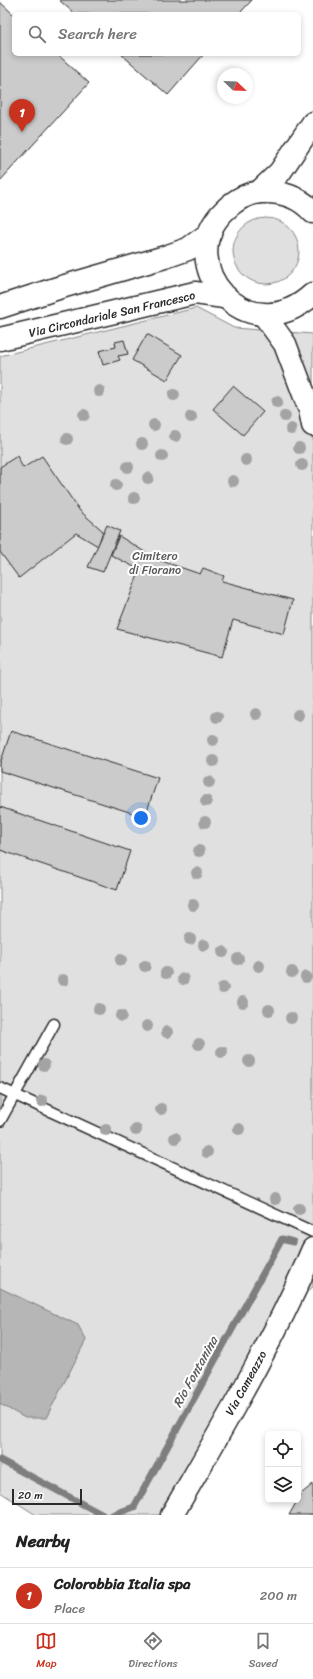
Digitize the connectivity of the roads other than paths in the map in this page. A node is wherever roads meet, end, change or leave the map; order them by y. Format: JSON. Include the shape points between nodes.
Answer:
{"nodes":[{"id":1,"x":313,"y":123,"type":"edge"},
{"id":2,"x":259,"y":192,"type":"junction"},
{"id":3,"x":313,"y":212,"type":"edge"},
{"id":4,"x":210,"y":232,"type":"junction"},
{"id":5,"x":313,"y":294,"type":"edge"},
{"id":6,"x":224,"y":296,"type":"junction"},
{"id":7,"x":0,"y":307,"type":"edge"},
{"id":8,"x":264,"y":314,"type":"junction"},
{"id":9,"x":0,"y":339,"type":"edge"},
{"id":10,"x":313,"y":425,"type":"edge"},
{"id":11,"x":54,"y":1024,"type":"dead end"},
{"id":12,"x":0,"y":1088,"type":"edge"},
{"id":13,"x":15,"y":1094,"type":"junction"},
{"id":14,"x":0,"y":1121,"type":"edge"},
{"id":15,"x":313,"y":1232,"type":"edge"},
{"id":16,"x":313,"y":1248,"type":"edge"},
{"id":17,"x":172,"y":1515,"type":"edge"}],
"edges":[{"from":1,"to":2,"type":"street","name":"Via Circondariale San Francesco","via":[[280,172]]},
{"from":2,"to":3,"type":"street","name":"Via Circondariale San Francesco","via":[[286,195],[298,200]]},
{"from":2,"to":4,"type":"street","name":"Via Circondariale San Francesco","via":[[229,206]]},
{"from":4,"to":6,"type":"street","name":"Via Circondariale San Francesco","via":[[207,246],[209,266],[216,286]]},
{"from":4,"to":7,"type":"street","name":"Via Circondariale San Francesco","via":[[188,249]]},
{"from":5,"to":8,"type":"street","name":"Via Circondariale San Francesco","via":[[303,304],[291,310]]},
{"from":6,"to":8,"type":"street","name":"Via Circondariale San Francesco","via":[[243,309]]},
{"from":6,"to":9,"type":"street","name":"Via Circondariale San Francesco","via":[[195,293]]},
{"from":8,"to":10,"type":"street","via":[[285,344],[310,410]]},
{"from":11,"to":13,"type":"lane"},
{"from":12,"to":13,"type":"lane"},
{"from":13,"to":14,"type":"lane"},
{"from":13,"to":15,"type":"lane"},
{"from":16,"to":17,"type":"street","name":"Via Cameazzo","via":[[259,1362]]}]}
